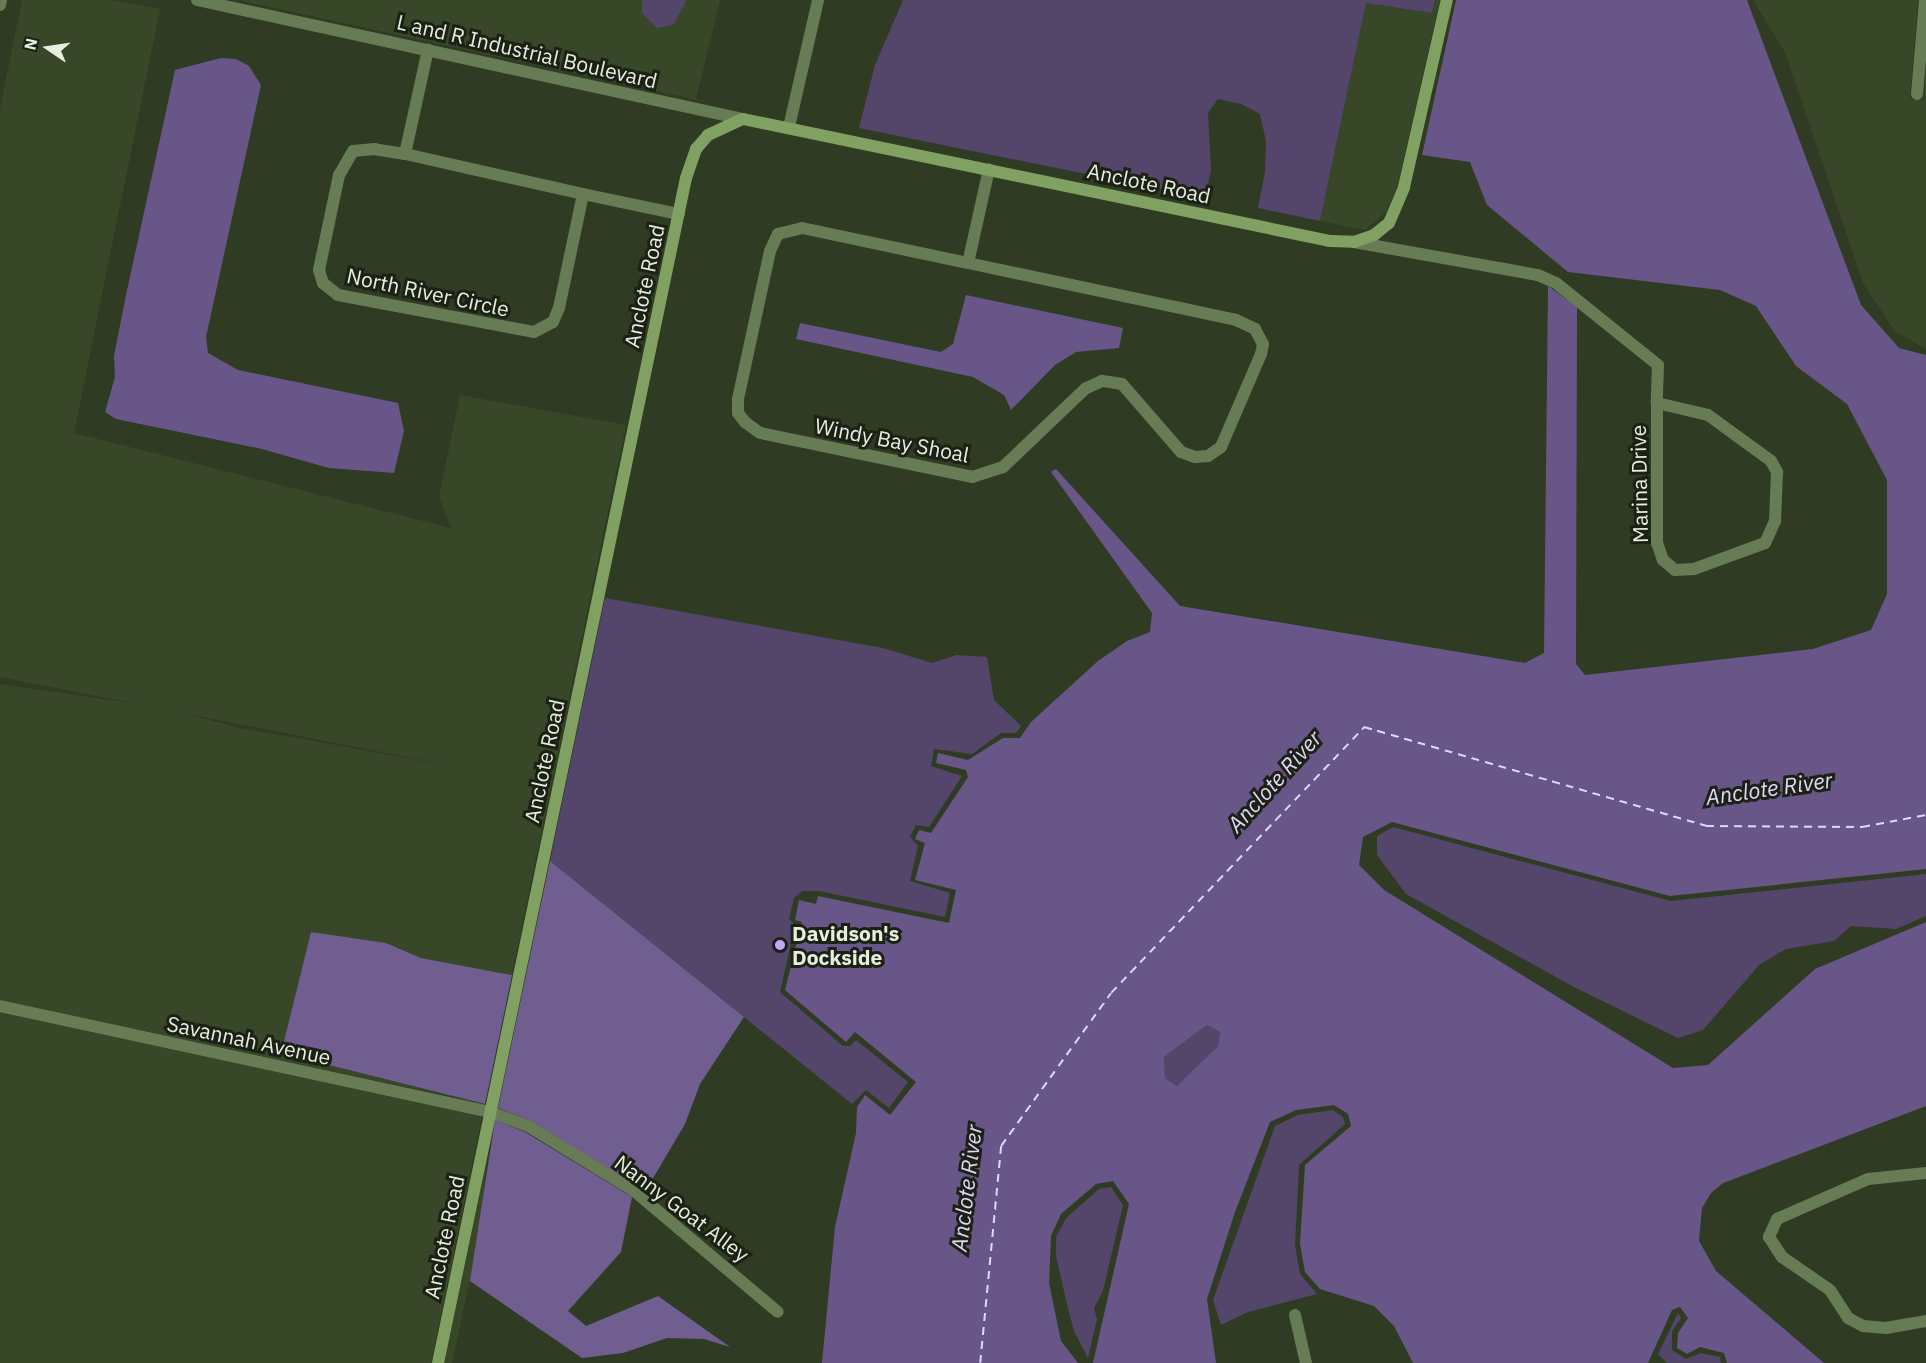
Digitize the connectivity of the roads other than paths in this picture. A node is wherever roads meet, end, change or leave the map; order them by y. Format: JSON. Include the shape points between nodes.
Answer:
{"nodes":[{"id":1,"x":1,"y":0,"type":"edge"},
{"id":2,"x":197,"y":0,"type":"edge"},
{"id":3,"x":818,"y":0,"type":"edge"},
{"id":4,"x":1447,"y":0,"type":"edge"},
{"id":5,"x":1925,"y":0,"type":"edge"},
{"id":6,"x":0,"y":5,"type":"edge"},
{"id":7,"x":428,"y":49,"type":"junction"},
{"id":8,"x":1917,"y":94,"type":"dead end"},
{"id":9,"x":743,"y":119,"type":"junction"},
{"id":10,"x":789,"y":127,"type":"junction"},
{"id":11,"x":405,"y":154,"type":"junction"},
{"id":12,"x":989,"y":169,"type":"junction"},
{"id":13,"x":583,"y":194,"type":"junction"},
{"id":14,"x":679,"y":214,"type":"junction"},
{"id":15,"x":1354,"y":242,"type":"junction"},
{"id":16,"x":968,"y":263,"type":"junction"},
{"id":17,"x":1658,"y":403,"type":"junction"},
{"id":18,"x":0,"y":1006,"type":"edge"},
{"id":19,"x":490,"y":1112,"type":"junction"},
{"id":20,"x":1926,"y":1173,"type":"edge"},
{"id":21,"x":778,"y":1312,"type":"dead end"},
{"id":22,"x":1295,"y":1315,"type":"dead end"},
{"id":23,"x":1926,"y":1321,"type":"edge"},
{"id":24,"x":438,"y":1363,"type":"edge"},
{"id":25,"x":1306,"y":1363,"type":"edge"}],
"edges":[{"from":1,"to":6,"type":"street"},
{"from":2,"to":7,"type":"street","name":"L and R Industrial Boulevard"},
{"from":3,"to":10,"type":"street"},
{"from":4,"to":15,"type":"street","name":"Anclote Road","via":[[1404,187],[1389,223],[1374,235]]},
{"from":5,"to":8,"type":"street"},
{"from":7,"to":9,"type":"street","name":"L and R Industrial Boulevard"},
{"from":7,"to":11,"type":"street"},
{"from":9,"to":10,"type":"street","name":"Anclote Road"},
{"from":9,"to":14,"type":"street","name":"Anclote Road","via":[[708,135],[696,149]]},
{"from":10,"to":12,"type":"street","name":"Anclote Road"},
{"from":11,"to":13,"type":"street","name":"North River Circle"},
{"from":11,"to":13,"type":"street","name":"North River Circle","via":[[362,149],[345,159],[319,270],[323,283],[338,295],[520,331],[545,328],[559,309]]},
{"from":12,"to":15,"type":"street","name":"Anclote Road","via":[[1330,241]]},
{"from":12,"to":16,"type":"street"},
{"from":13,"to":14,"type":"street","name":"North River Circle"},
{"from":14,"to":19,"type":"street","name":"Anclote Road"},
{"from":15,"to":17,"type":"street","name":"Marina Drive","via":[[1538,275],[1584,304],[1658,365]]},
{"from":16,"to":16,"type":"street","name":"Windy Bay Shoal","via":[[802,228],[778,234],[770,251],[738,413],[760,433],[973,477],[1003,467],[1086,388],[1102,381],[1122,384],[1180,452],[1208,456],[1221,447],[1261,354],[1263,344],[1255,329],[1236,320]]},
{"from":17,"to":17,"type":"street","name":"Marina Drive","via":[[1657,543],[1663,560],[1675,570],[1694,570],[1765,543],[1775,521],[1777,472],[1771,461],[1708,415]]},
{"from":18,"to":19,"type":"street","name":"Savannah Avenue"},
{"from":19,"to":21,"type":"street","name":"Nanny Goat Alley","via":[[528,1126],[633,1190]]},
{"from":19,"to":24,"type":"street","name":"Anclote Road"},
{"from":20,"to":23,"type":"street","via":[[1868,1179],[1778,1219],[1768,1237],[1782,1257],[1830,1290],[1848,1318],[1863,1326],[1886,1328]]},
{"from":22,"to":25,"type":"street"}]}
